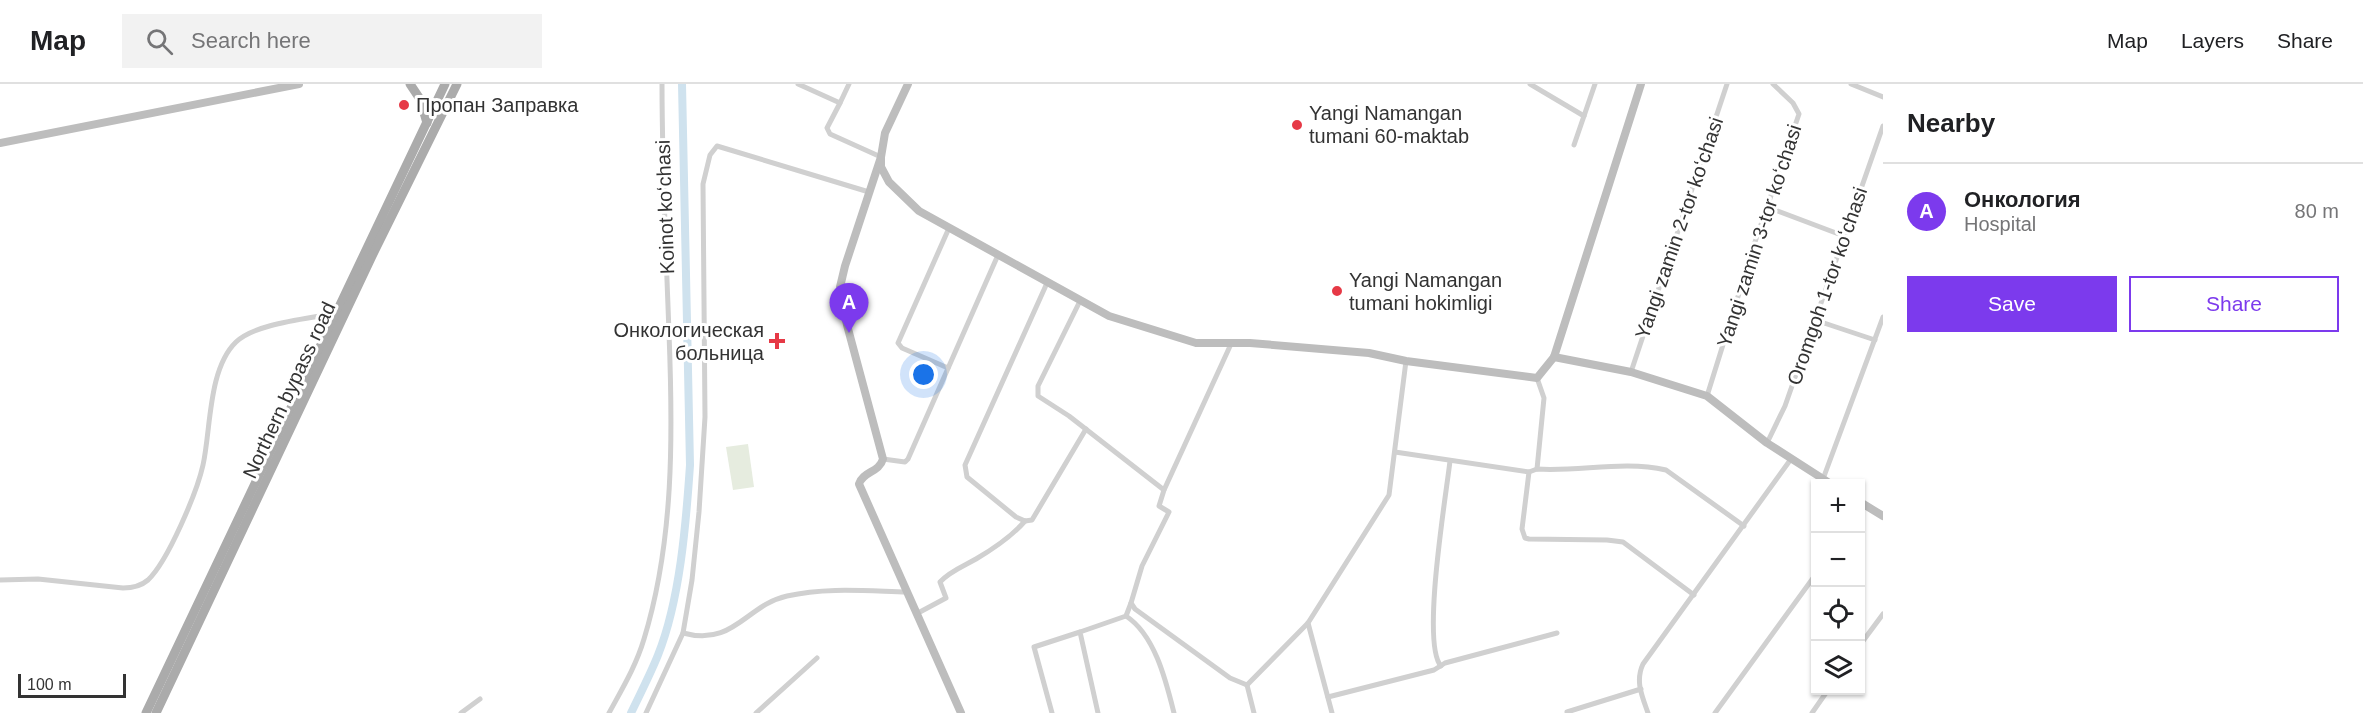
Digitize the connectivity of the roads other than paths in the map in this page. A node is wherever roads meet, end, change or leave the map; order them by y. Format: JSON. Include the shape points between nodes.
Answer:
{"nodes":[{"id":1,"x":299,"y":84,"type":"edge"},
{"id":2,"x":410,"y":84,"type":"edge"},
{"id":3,"x":445,"y":84,"type":"edge"},
{"id":4,"x":457,"y":84,"type":"edge"},
{"id":5,"x":662,"y":84,"type":"edge"},
{"id":6,"x":798,"y":84,"type":"edge"},
{"id":7,"x":849,"y":84,"type":"edge"},
{"id":8,"x":908,"y":84,"type":"edge"},
{"id":9,"x":1530,"y":84,"type":"edge"},
{"id":10,"x":1595,"y":84,"type":"edge"},
{"id":11,"x":1641,"y":84,"type":"edge"},
{"id":12,"x":1727,"y":84,"type":"edge"},
{"id":13,"x":1773,"y":84,"type":"edge"},
{"id":14,"x":1851,"y":84,"type":"edge"},
{"id":15,"x":1883,"y":97,"type":"edge"},
{"id":16,"x":840,"y":103,"type":"junction"},
{"id":17,"x":1584,"y":116,"type":"junction"},
{"id":18,"x":427,"y":123,"type":"junction"},
{"id":19,"x":1883,"y":126,"type":"edge"},
{"id":20,"x":0,"y":143,"type":"edge"},
{"id":21,"x":1574,"y":145,"type":"dead end"},
{"id":22,"x":880,"y":157,"type":"junction"},
{"id":23,"x":869,"y":192,"type":"junction"},
{"id":24,"x":1767,"y":207,"type":"junction"},
{"id":25,"x":949,"y":228,"type":"junction"},
{"id":26,"x":1844,"y":236,"type":"junction"},
{"id":27,"x":998,"y":255,"type":"junction"},
{"id":28,"x":1047,"y":283,"type":"junction"},
{"id":29,"x":1080,"y":301,"type":"junction"},
{"id":30,"x":336,"y":313,"type":"junction"},
{"id":31,"x":1883,"y":317,"type":"edge"},
{"id":32,"x":1815,"y":320,"type":"junction"},
{"id":33,"x":1875,"y":340,"type":"junction"},
{"id":34,"x":1231,"y":344,"type":"junction"},
{"id":35,"x":1554,"y":357,"type":"junction"},
{"id":36,"x":1406,"y":361,"type":"junction"},
{"id":37,"x":948,"y":368,"type":"junction"},
{"id":38,"x":1631,"y":372,"type":"junction"},
{"id":39,"x":1537,"y":378,"type":"junction"},
{"id":40,"x":1707,"y":396,"type":"junction"},
{"id":41,"x":1086,"y":429,"type":"junction"},
{"id":42,"x":1767,"y":443,"type":"junction"},
{"id":43,"x":1395,"y":452,"type":"junction"},
{"id":44,"x":883,"y":459,"type":"junction"},
{"id":45,"x":1791,"y":459,"type":"junction"},
{"id":46,"x":1450,"y":461,"type":"junction"},
{"id":47,"x":1537,"y":469,"type":"junction"},
{"id":48,"x":1529,"y":472,"type":"junction"},
{"id":49,"x":1824,"y":479,"type":"edge"},
{"id":50,"x":1828,"y":479,"type":"edge"},
{"id":51,"x":1164,"y":490,"type":"junction"},
{"id":52,"x":1865,"y":507,"type":"edge"},
{"id":53,"x":1883,"y":516,"type":"edge"},
{"id":54,"x":1025,"y":521,"type":"junction"},
{"id":55,"x":1744,"y":526,"type":"junction"},
{"id":56,"x":215,"y":576,"type":"junction"},
{"id":57,"x":0,"y":580,"type":"edge"},
{"id":58,"x":1811,"y":580,"type":"edge"},
{"id":59,"x":907,"y":592,"type":"junction"},
{"id":60,"x":1694,"y":595,"type":"junction"},
{"id":61,"x":1131,"y":603,"type":"junction"},
{"id":62,"x":918,"y":613,"type":"junction"},
{"id":63,"x":1883,"y":614,"type":"edge"},
{"id":64,"x":1126,"y":616,"type":"junction"},
{"id":65,"x":1308,"y":623,"type":"junction"},
{"id":66,"x":1080,"y":632,"type":"junction"},
{"id":67,"x":683,"y":633,"type":"junction"},
{"id":68,"x":1557,"y":633,"type":"dead end"},
{"id":69,"x":1863,"y":641,"type":"edge"},
{"id":70,"x":818,"y":658,"type":"dead end"},
{"id":71,"x":1441,"y":666,"type":"junction"},
{"id":72,"x":1247,"y":686,"type":"junction"},
{"id":73,"x":1641,"y":690,"type":"junction"},
{"id":74,"x":1825,"y":695,"type":"edge"},
{"id":75,"x":1328,"y":697,"type":"junction"},
{"id":76,"x":480,"y":699,"type":"dead end"},
{"id":77,"x":146,"y":713,"type":"edge"},
{"id":78,"x":156,"y":713,"type":"edge"},
{"id":79,"x":461,"y":713,"type":"edge"},
{"id":80,"x":609,"y":713,"type":"edge"},
{"id":81,"x":646,"y":713,"type":"edge"},
{"id":82,"x":756,"y":713,"type":"edge"},
{"id":83,"x":961,"y":713,"type":"edge"},
{"id":84,"x":1052,"y":713,"type":"edge"},
{"id":85,"x":1098,"y":713,"type":"edge"},
{"id":86,"x":1174,"y":713,"type":"edge"},
{"id":87,"x":1254,"y":713,"type":"edge"},
{"id":88,"x":1332,"y":713,"type":"edge"},
{"id":89,"x":1566,"y":713,"type":"edge"},
{"id":90,"x":1648,"y":713,"type":"edge"},
{"id":91,"x":1715,"y":713,"type":"edge"},
{"id":92,"x":1812,"y":713,"type":"edge"}],
"edges":[{"from":1,"to":20,"type":"street"},
{"from":2,"to":18,"type":"main road","via":[[420,99]]},
{"from":3,"to":18,"type":"main road","name":"Northern bypass road"},
{"from":4,"to":56,"type":"main road","name":"Northern bypass road"},
{"from":5,"to":80,"type":"street","name":"Koinot koʻchasi","via":[[671,460],[658,575],[644,640]]},
{"from":6,"to":16,"type":"street"},
{"from":7,"to":16,"type":"street"},
{"from":8,"to":22,"type":"street","via":[[885,133]]},
{"from":9,"to":17,"type":"street"},
{"from":10,"to":17,"type":"street"},
{"from":11,"to":35,"type":"street"},
{"from":12,"to":38,"type":"street","name":"Yangi zamin 2-tor koʻchasi"},
{"from":13,"to":24,"type":"street","name":"Yangi zamin 3-tor koʻchasi","via":[[1799,114]]},
{"from":14,"to":15,"type":"street"},
{"from":16,"to":22,"type":"street","via":[[828,132]]},
{"from":17,"to":21,"type":"street"},
{"from":18,"to":30,"type":"main road","name":"Northern bypass road"},
{"from":19,"to":26,"type":"street","name":"Oromgoh 1-tor koʻchasi"},
{"from":22,"to":23,"type":"street"},
{"from":22,"to":25,"type":"street","via":[[889,182],[919,211]]},
{"from":23,"to":44,"type":"street","via":[[840,287]]},
{"from":23,"to":67,"type":"street","via":[[726,147],[717,146],[710,155],[702,199],[705,442]]},
{"from":24,"to":26,"type":"street"},
{"from":24,"to":40,"type":"street","name":"Yangi zamin 3-tor koʻchasi"},
{"from":25,"to":27,"type":"street"},
{"from":25,"to":37,"type":"street","via":[[898,343]]},
{"from":26,"to":32,"type":"street","name":"Oromgoh 1-tor koʻchasi"},
{"from":27,"to":28,"type":"street"},
{"from":27,"to":37,"type":"street"},
{"from":28,"to":29,"type":"street"},
{"from":28,"to":54,"type":"street","via":[[965,465],[967,477],[973,483]]},
{"from":29,"to":34,"type":"street","via":[[1109,316],[1196,343]]},
{"from":29,"to":41,"type":"street","via":[[1037,391],[1041,399]]},
{"from":30,"to":56,"type":"main road","name":"Northern bypass road"},
{"from":30,"to":57,"type":"street","via":[[253,331],[234,343],[216,383],[198,484],[167,550],[146,582],[123,588],[38,579]]},
{"from":31,"to":33,"type":"street"},
{"from":32,"to":33,"type":"street"},
{"from":32,"to":42,"type":"street","name":"Oromgoh 1-tor koʻchasi","via":[[1785,406]]},
{"from":33,"to":50,"type":"street"},
{"from":34,"to":36,"type":"street","via":[[1297,346]]},
{"from":34,"to":51,"type":"street"},
{"from":35,"to":38,"type":"street"},
{"from":35,"to":39,"type":"street"},
{"from":36,"to":39,"type":"street"},
{"from":36,"to":43,"type":"street"},
{"from":37,"to":44,"type":"street","via":[[908,459]]},
{"from":38,"to":40,"type":"street"},
{"from":39,"to":47,"type":"street","via":[[1544,398]]},
{"from":40,"to":42,"type":"street"},
{"from":41,"to":51,"type":"street"},
{"from":41,"to":54,"type":"street","via":[[1037,514]]},
{"from":42,"to":45,"type":"street"},
{"from":43,"to":46,"type":"street"},
{"from":43,"to":65,"type":"street","via":[[1389,495]]},
{"from":44,"to":59,"type":"street","via":[[878,469],[864,476],[859,484]]},
{"from":45,"to":49,"type":"street"},
{"from":45,"to":55,"type":"street"},
{"from":46,"to":48,"type":"street"},
{"from":46,"to":71,"type":"street","via":[[1433,614],[1435,652]]},
{"from":47,"to":48,"type":"street"},
{"from":47,"to":55,"type":"street","via":[[1626,465],[1665,470]]},
{"from":48,"to":60,"type":"street","via":[[1522,529],[1525,538],[1623,542]]},
{"from":51,"to":61,"type":"street","via":[[1159,506],[1169,512],[1142,566]]},
{"from":52,"to":53,"type":"street"},
{"from":54,"to":62,"type":"street","via":[[978,557],[946,575],[940,582],[946,598]]},
{"from":55,"to":60,"type":"street"},
{"from":56,"to":77,"type":"main road","name":"Northern bypass road"},
{"from":56,"to":78,"type":"main road","name":"Northern bypass road"},
{"from":58,"to":91,"type":"street"},
{"from":59,"to":62,"type":"street"},
{"from":59,"to":67,"type":"street","via":[[824,590],[789,595],[719,634],[698,637]]},
{"from":60,"to":73,"type":"street","via":[[1642,664],[1638,676]]},
{"from":61,"to":64,"type":"street"},
{"from":61,"to":72,"type":"street","via":[[1230,678]]},
{"from":62,"to":83,"type":"street"},
{"from":63,"to":69,"type":"street"},
{"from":64,"to":66,"type":"street"},
{"from":64,"to":86,"type":"street","via":[[1138,624],[1165,674]]},
{"from":65,"to":72,"type":"street"},
{"from":65,"to":75,"type":"street"},
{"from":66,"to":84,"type":"street","via":[[1034,647]]},
{"from":66,"to":85,"type":"street"},
{"from":67,"to":81,"type":"street"},
{"from":68,"to":71,"type":"street"},
{"from":70,"to":82,"type":"street"},
{"from":71,"to":75,"type":"street"},
{"from":72,"to":87,"type":"street"},
{"from":73,"to":89,"type":"street"},
{"from":73,"to":90,"type":"street"},
{"from":74,"to":92,"type":"street"},
{"from":75,"to":88,"type":"street"},
{"from":76,"to":79,"type":"street"}]}
